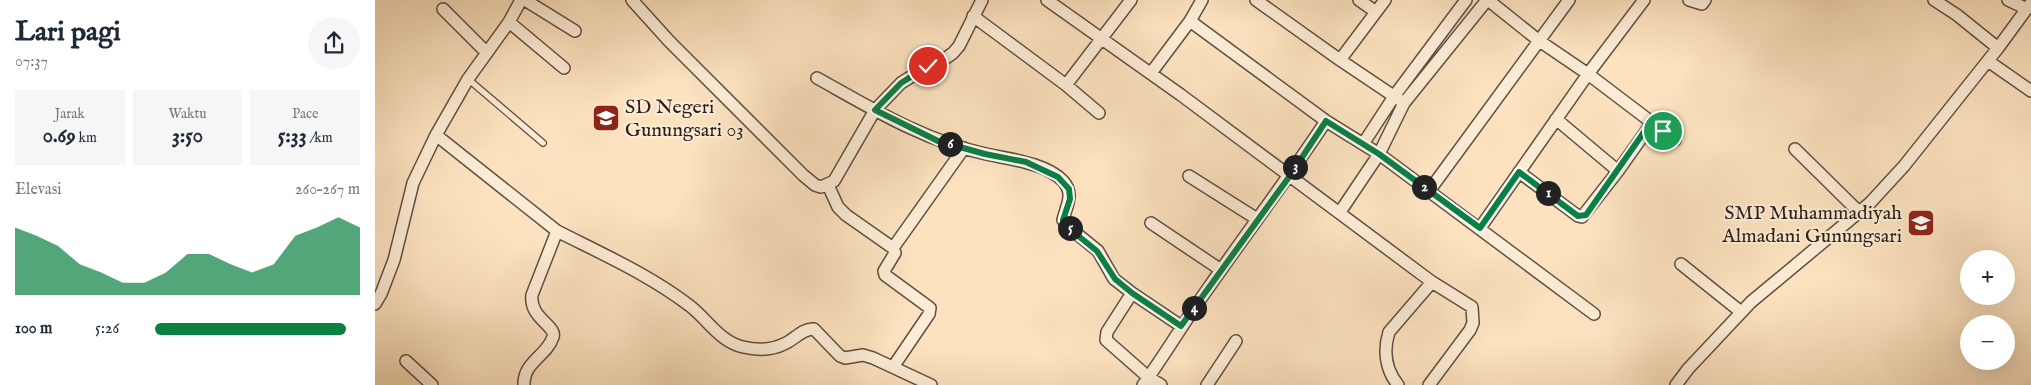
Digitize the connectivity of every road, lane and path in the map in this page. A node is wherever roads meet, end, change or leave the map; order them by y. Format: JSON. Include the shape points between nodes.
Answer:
{"nodes":[{"id":1,"x":632,"y":0,"type":"edge"},
{"id":2,"x":982,"y":0,"type":"edge"},
{"id":3,"x":1047,"y":0,"type":"edge"},
{"id":4,"x":1131,"y":0,"type":"edge"},
{"id":5,"x":1202,"y":0,"type":"edge"},
{"id":6,"x":1256,"y":0,"type":"edge"},
{"id":7,"x":1359,"y":0,"type":"edge"},
{"id":8,"x":1385,"y":0,"type":"edge"},
{"id":9,"x":1466,"y":0,"type":"edge"},
{"id":10,"x":1487,"y":0,"type":"edge"},
{"id":11,"x":1569,"y":0,"type":"edge"},
{"id":12,"x":1644,"y":0,"type":"edge"},
{"id":13,"x":1689,"y":0,"type":"edge"},
{"id":14,"x":1705,"y":0,"type":"edge"},
{"id":15,"x":1934,"y":0,"type":"edge"},
{"id":16,"x":2008,"y":0,"type":"edge"},
{"id":17,"x":519,"y":1,"type":"edge"},
{"id":18,"x":2029,"y":6,"type":"edge"},
{"id":19,"x":443,"y":9,"type":"dead end"},
{"id":20,"x":1376,"y":12,"type":"junction"},
{"id":21,"x":973,"y":16,"type":"junction"},
{"id":22,"x":1190,"y":21,"type":"junction"},
{"id":23,"x":509,"y":22,"type":"junction"},
{"id":24,"x":575,"y":31,"type":"dead end"},
{"id":25,"x":1102,"y":38,"type":"junction"},
{"id":26,"x":1538,"y":40,"type":"junction"},
{"id":27,"x":1998,"y":48,"type":"junction"},
{"id":28,"x":487,"y":53,"type":"junction"},
{"id":29,"x":1340,"y":60,"type":"junction"},
{"id":30,"x":1988,"y":61,"type":"junction"},
{"id":31,"x":564,"y":68,"type":"dead end"},
{"id":32,"x":1151,"y":73,"type":"junction"},
{"id":33,"x":1588,"y":74,"type":"junction"},
{"id":34,"x":817,"y":78,"type":"dead end"},
{"id":35,"x":468,"y":79,"type":"junction"},
{"id":36,"x":1066,"y":85,"type":"junction"},
{"id":37,"x":2031,"y":91,"type":"edge"},
{"id":38,"x":1399,"y":99,"type":"junction"},
{"id":39,"x":875,"y":110,"type":"junction"},
{"id":40,"x":1099,"y":113,"type":"dead end"},
{"id":41,"x":1556,"y":119,"type":"junction"},
{"id":42,"x":1326,"y":121,"type":"junction"},
{"id":43,"x":1651,"y":122,"type":"junction"},
{"id":44,"x":435,"y":135,"type":"junction"},
{"id":45,"x":1675,"y":140,"type":"dead end"},
{"id":46,"x":543,"y":143,"type":"dead end"},
{"id":47,"x":1363,"y":144,"type":"junction"},
{"id":48,"x":964,"y":148,"type":"junction"},
{"id":49,"x":1795,"y":149,"type":"dead end"},
{"id":50,"x":1379,"y":154,"type":"junction"},
{"id":51,"x":1618,"y":171,"type":"junction"},
{"id":52,"x":1519,"y":172,"type":"junction"},
{"id":53,"x":1189,"y":176,"type":"dead end"},
{"id":54,"x":1289,"y":177,"type":"junction"},
{"id":55,"x":828,"y":185,"type":"junction"},
{"id":56,"x":1429,"y":191,"type":"junction"},
{"id":57,"x":1340,"y":212,"type":"junction"},
{"id":58,"x":1859,"y":212,"type":"junction"},
{"id":59,"x":1257,"y":219,"type":"junction"},
{"id":60,"x":1151,"y":223,"type":"dead end"},
{"id":61,"x":1480,"y":228,"type":"junction"},
{"id":62,"x":557,"y":231,"type":"junction"},
{"id":63,"x":893,"y":248,"type":"junction"},
{"id":64,"x":1681,"y":264,"type":"dead end"},
{"id":65,"x":1221,"y":270,"type":"junction"},
{"id":66,"x":1432,"y":282,"type":"junction"},
{"id":67,"x":1132,"y":293,"type":"junction"},
{"id":68,"x":375,"y":304,"type":"edge"},
{"id":69,"x":1741,"y":312,"type":"junction"},
{"id":70,"x":1594,"y":314,"type":"dead end"},
{"id":71,"x":1181,"y":326,"type":"junction"},
{"id":72,"x":1236,"y":341,"type":"dead end"},
{"id":73,"x":406,"y":361,"type":"dead end"},
{"id":74,"x":893,"y":367,"type":"junction"},
{"id":75,"x":1146,"y":381,"type":"edge"},
{"id":76,"x":914,"y":382,"type":"edge"},
{"id":77,"x":432,"y":385,"type":"edge"},
{"id":78,"x":524,"y":385,"type":"edge"},
{"id":79,"x":931,"y":385,"type":"edge"},
{"id":80,"x":1161,"y":385,"type":"edge"},
{"id":81,"x":1207,"y":385,"type":"edge"},
{"id":82,"x":1398,"y":385,"type":"edge"},
{"id":83,"x":1429,"y":385,"type":"edge"},
{"id":84,"x":1676,"y":385,"type":"edge"}],
"edges":[{"from":1,"to":55,"type":"street","via":[[803,175],[815,185]]},
{"from":2,"to":21,"type":"street"},
{"from":3,"to":25,"type":"street"},
{"from":4,"to":25,"type":"street"},
{"from":5,"to":22,"type":"street"},
{"from":6,"to":29,"type":"street"},
{"from":7,"to":20,"type":"street"},
{"from":8,"to":20,"type":"street"},
{"from":9,"to":38,"type":"street"},
{"from":10,"to":26,"type":"street"},
{"from":10,"to":38,"type":"street"},
{"from":11,"to":26,"type":"street"},
{"from":12,"to":33,"type":"street"},
{"from":13,"to":14,"type":"street","via":[[1702,4]]},
{"from":15,"to":27,"type":"street"},
{"from":16,"to":18,"type":"street"},
{"from":17,"to":23,"type":"street"},
{"from":17,"to":24,"type":"street"},
{"from":18,"to":27,"type":"street"},
{"from":19,"to":28,"type":"street"},
{"from":20,"to":29,"type":"street"},
{"from":21,"to":36,"type":"street"},
{"from":21,"to":39,"type":"street","via":[[953,53],[901,83]]},
{"from":22,"to":32,"type":"street"},
{"from":22,"to":42,"type":"street"},
{"from":23,"to":28,"type":"street"},
{"from":23,"to":31,"type":"street"},
{"from":25,"to":32,"type":"street"},
{"from":25,"to":36,"type":"street"},
{"from":26,"to":33,"type":"street"},
{"from":26,"to":56,"type":"street"},
{"from":27,"to":30,"type":"street"},
{"from":28,"to":35,"type":"street"},
{"from":29,"to":38,"type":"street"},
{"from":30,"to":37,"type":"street"},
{"from":30,"to":58,"type":"street","via":[[1904,166]]},
{"from":32,"to":54,"type":"street"},
{"from":33,"to":41,"type":"street"},
{"from":33,"to":43,"type":"street"},
{"from":34,"to":39,"type":"street"},
{"from":35,"to":44,"type":"street"},
{"from":35,"to":46,"type":"lane"},
{"from":36,"to":40,"type":"street"},
{"from":38,"to":47,"type":"street"},
{"from":38,"to":50,"type":"street"},
{"from":39,"to":48,"type":"street","via":[[938,141]]},
{"from":39,"to":55,"type":"street"},
{"from":41,"to":51,"type":"street"},
{"from":41,"to":52,"type":"street"},
{"from":42,"to":47,"type":"street"},
{"from":42,"to":54,"type":"street"},
{"from":43,"to":45,"type":"street"},
{"from":43,"to":51,"type":"street"},
{"from":44,"to":62,"type":"street"},
{"from":44,"to":68,"type":"street","via":[[413,183],[394,260]]},
{"from":47,"to":50,"type":"street"},
{"from":48,"to":63,"type":"street"},
{"from":48,"to":67,"type":"street","via":[[1026,162],[1058,177],[1069,189],[1070,199],[1063,220],[1066,226],[1097,251],[1115,279]]},
{"from":49,"to":58,"type":"street"},
{"from":50,"to":56,"type":"street"},
{"from":50,"to":57,"type":"street"},
{"from":51,"to":52,"type":"street","via":[[1582,217]]},
{"from":52,"to":61,"type":"street"},
{"from":53,"to":59,"type":"street"},
{"from":54,"to":57,"type":"street"},
{"from":54,"to":59,"type":"street"},
{"from":55,"to":63,"type":"street","via":[[846,215]]},
{"from":56,"to":61,"type":"street"},
{"from":57,"to":66,"type":"street"},
{"from":58,"to":69,"type":"street"},
{"from":59,"to":65,"type":"street"},
{"from":60,"to":65,"type":"street"},
{"from":61,"to":70,"type":"street"},
{"from":62,"to":74,"type":"street","via":[[646,277],[690,306],[725,339],[741,347],[772,348],[810,329],[819,332],[840,356],[863,355]]},
{"from":62,"to":78,"type":"street","via":[[531,303],[536,315],[553,330],[554,335],[528,368]]},
{"from":63,"to":74,"type":"street","via":[[895,253],[884,271],[885,275],[930,308]]},
{"from":64,"to":69,"type":"street"},
{"from":65,"to":71,"type":"street"},
{"from":66,"to":82,"type":"street","via":[[1389,332],[1386,341],[1388,368]]},
{"from":66,"to":83,"type":"street","via":[[1472,307],[1473,323]]},
{"from":67,"to":71,"type":"street"},
{"from":67,"to":75,"type":"street","via":[[1107,332],[1106,340]]},
{"from":69,"to":84,"type":"street"},
{"from":71,"to":75,"type":"street"},
{"from":72,"to":81,"type":"street"},
{"from":73,"to":77,"type":"street"},
{"from":74,"to":76,"type":"street"},
{"from":75,"to":80,"type":"street"},
{"from":76,"to":79,"type":"street"}]}
